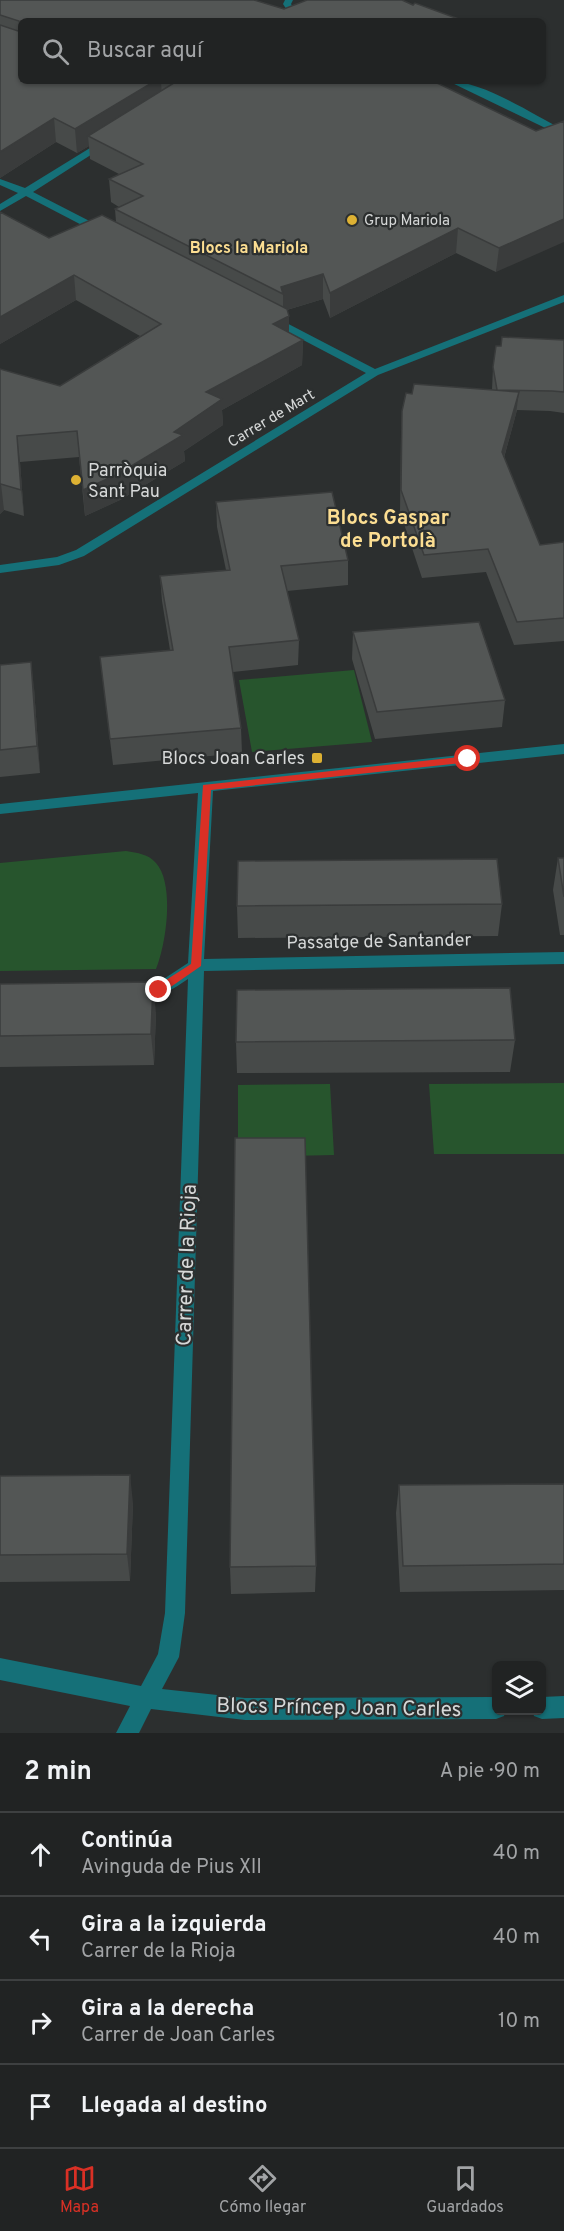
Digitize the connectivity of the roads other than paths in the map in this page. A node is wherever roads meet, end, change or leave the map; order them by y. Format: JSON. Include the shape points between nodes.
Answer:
{"nodes":[{"id":1,"x":289,"y":0,"type":"edge"},
{"id":2,"x":278,"y":14,"type":"edge"},
{"id":3,"x":290,"y":18,"type":"edge"},
{"id":4,"x":297,"y":18,"type":"edge"},
{"id":5,"x":459,"y":84,"type":"edge"},
{"id":6,"x":564,"y":135,"type":"edge"},
{"id":7,"x":113,"y":137,"type":"edge"},
{"id":8,"x":0,"y":182,"type":"edge"},
{"id":9,"x":25,"y":192,"type":"junction"},
{"id":10,"x":0,"y":208,"type":"edge"},
{"id":11,"x":112,"y":237,"type":"edge"},
{"id":12,"x":564,"y":298,"type":"edge"},
{"id":13,"x":257,"y":312,"type":"edge"},
{"id":14,"x":374,"y":373,"type":"junction"},
{"id":15,"x":0,"y":569,"type":"edge"},
{"id":16,"x":564,"y":749,"type":"edge"},
{"id":17,"x":206,"y":787,"type":"junction"},
{"id":18,"x":0,"y":809,"type":"edge"},
{"id":19,"x":564,"y":958,"type":"edge"},
{"id":20,"x":196,"y":966,"type":"junction"},
{"id":21,"x":113,"y":991,"type":"edge"},
{"id":22,"x":0,"y":1669,"type":"edge"},
{"id":23,"x":146,"y":1698,"type":"junction"},
{"id":24,"x":564,"y":1707,"type":"edge"},
{"id":25,"x":492,"y":1708,"type":"edge"},
{"id":26,"x":546,"y":1708,"type":"edge"},
{"id":27,"x":127,"y":1733,"type":"edge"}],
"edges":[{"from":1,"to":4,"type":"street","via":[[287,4]]},
{"from":2,"to":3,"type":"street"},
{"from":5,"to":6,"type":"street"},
{"from":7,"to":9,"type":"street"},
{"from":8,"to":9,"type":"street"},
{"from":9,"to":10,"type":"street"},
{"from":9,"to":11,"type":"street"},
{"from":12,"to":14,"type":"street","name":"Carrer de Mart"},
{"from":13,"to":14,"type":"street"},
{"from":14,"to":15,"type":"street","name":"Carrer de Mart","via":[[80,553],[58,561]]},
{"from":16,"to":17,"type":"street"},
{"from":17,"to":18,"type":"street"},
{"from":17,"to":20,"type":"street","name":"Carrer de la Rioja"},
{"from":19,"to":20,"type":"street","name":"Passatge de Santander"},
{"from":20,"to":21,"type":"street","via":[[159,990]]},
{"from":20,"to":23,"type":"street","name":"Carrer de la Rioja","via":[[175,1613],[168,1657]]},
{"from":22,"to":23,"type":"street","name":"Blocs Príncep Joan Carles"},
{"from":23,"to":25,"type":"street","name":"Blocs Príncep Joan Carles","via":[[245,1709]]},
{"from":23,"to":27,"type":"street","name":"Carrer de la Rioja"},
{"from":24,"to":26,"type":"street"}]}
